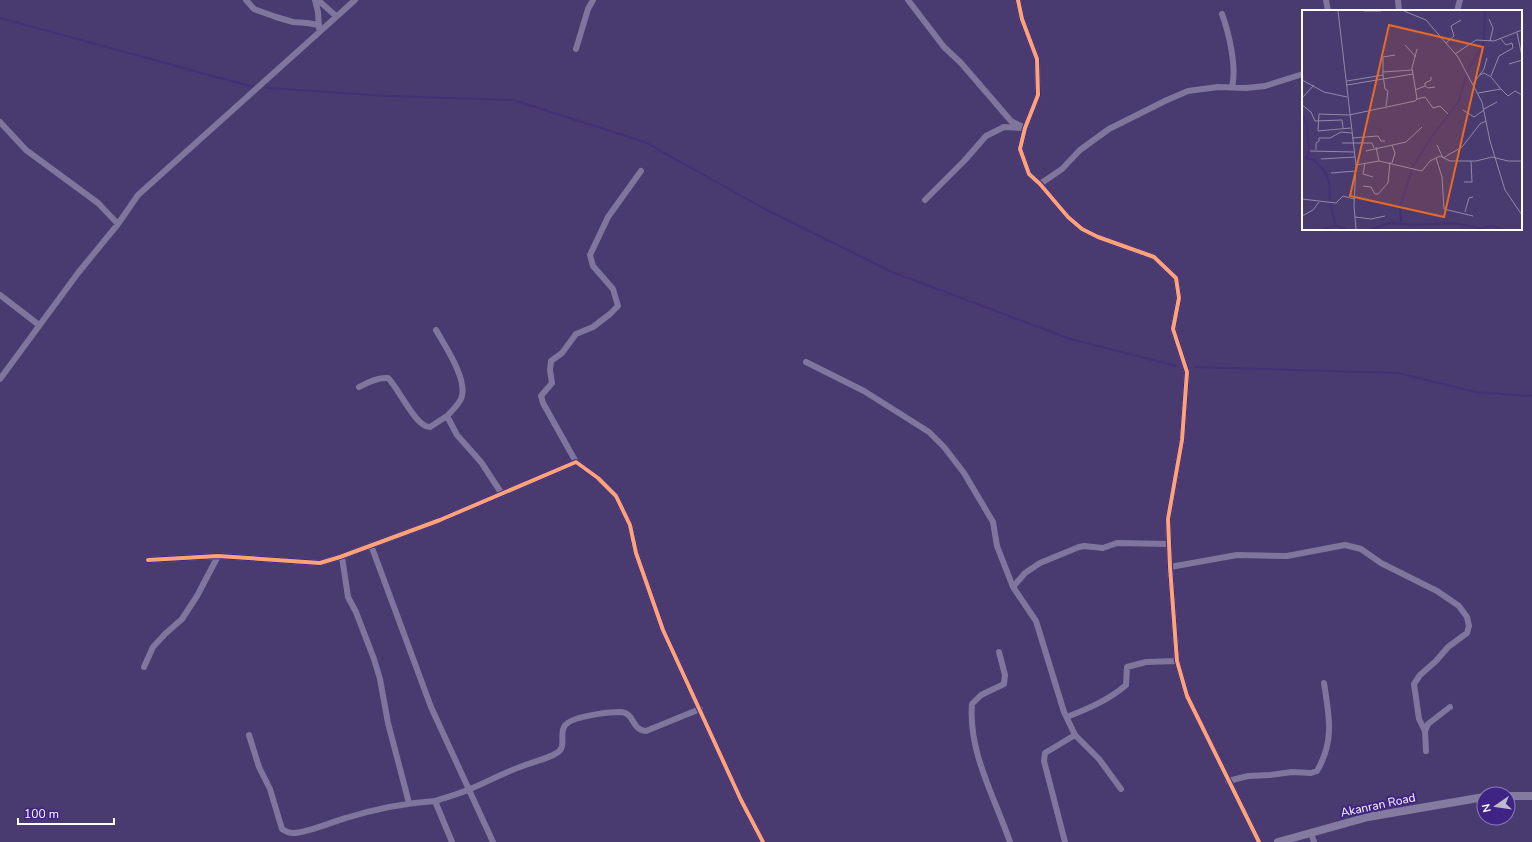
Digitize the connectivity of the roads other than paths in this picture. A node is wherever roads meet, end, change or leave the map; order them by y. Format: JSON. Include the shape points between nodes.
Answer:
{"nodes":[{"id":1,"x":246,"y":0,"type":"edge"},
{"id":2,"x":316,"y":0,"type":"edge"},
{"id":3,"x":355,"y":0,"type":"edge"},
{"id":4,"x":593,"y":0,"type":"edge"},
{"id":5,"x":908,"y":0,"type":"edge"},
{"id":6,"x":1018,"y":0,"type":"edge"},
{"id":7,"x":1326,"y":0,"type":"edge"},
{"id":8,"x":1398,"y":0,"type":"edge"},
{"id":9,"x":1460,"y":0,"type":"edge"},
{"id":10,"x":1328,"y":10,"type":"edge"},
{"id":11,"x":1399,"y":10,"type":"edge"},
{"id":12,"x":1457,"y":10,"type":"edge"},
{"id":13,"x":1222,"y":14,"type":"dead end"},
{"id":14,"x":336,"y":16,"type":"junction"},
{"id":15,"x":319,"y":28,"type":"junction"},
{"id":16,"x":576,"y":49,"type":"dead end"},
{"id":17,"x":1302,"y":74,"type":"edge"},
{"id":18,"x":1232,"y":87,"type":"junction"},
{"id":19,"x":0,"y":122,"type":"edge"},
{"id":20,"x":1025,"y":128,"type":"junction"},
{"id":21,"x":641,"y":171,"type":"dead end"},
{"id":22,"x":1040,"y":184,"type":"junction"},
{"id":23,"x":925,"y":200,"type":"dead end"},
{"id":24,"x":118,"y":224,"type":"junction"},
{"id":25,"x":0,"y":295,"type":"edge"},
{"id":26,"x":39,"y":325,"type":"junction"},
{"id":27,"x":436,"y":330,"type":"dead end"},
{"id":28,"x":806,"y":362,"type":"dead end"},
{"id":29,"x":0,"y":379,"type":"edge"},
{"id":30,"x":359,"y":387,"type":"dead end"},
{"id":31,"x":447,"y":416,"type":"junction"},
{"id":32,"x":576,"y":462,"type":"junction"},
{"id":33,"x":502,"y":494,"type":"junction"},
{"id":34,"x":1169,"y":544,"type":"junction"},
{"id":35,"x":371,"y":545,"type":"junction"},
{"id":36,"x":218,"y":556,"type":"junction"},
{"id":37,"x":342,"y":557,"type":"junction"},
{"id":38,"x":148,"y":560,"type":"dead end"},
{"id":39,"x":1170,"y":567,"type":"junction"},
{"id":40,"x":1013,"y":587,"type":"junction"},
{"id":41,"x":999,"y":652,"type":"dead end"},
{"id":42,"x":1177,"y":661,"type":"junction"},
{"id":43,"x":144,"y":667,"type":"dead end"},
{"id":44,"x":1324,"y":683,"type":"dead end"},
{"id":45,"x":1450,"y":707,"type":"dead end"},
{"id":46,"x":700,"y":709,"type":"junction"},
{"id":47,"x":1067,"y":717,"type":"junction"},
{"id":48,"x":1425,"y":731,"type":"junction"},
{"id":49,"x":1075,"y":735,"type":"junction"},
{"id":50,"x":249,"y":736,"type":"dead end"},
{"id":51,"x":1426,"y":751,"type":"dead end"},
{"id":52,"x":1228,"y":781,"type":"junction"},
{"id":53,"x":1121,"y":789,"type":"dead end"},
{"id":54,"x":468,"y":790,"type":"junction"},
{"id":55,"x":1516,"y":796,"type":"edge"},
{"id":56,"x":1532,"y":796,"type":"edge"},
{"id":57,"x":1476,"y":798,"type":"edge"},
{"id":58,"x":436,"y":801,"type":"junction"},
{"id":59,"x":409,"y":803,"type":"junction"},
{"id":60,"x":1311,"y":833,"type":"junction"},
{"id":61,"x":452,"y":842,"type":"edge"},
{"id":62,"x":493,"y":842,"type":"edge"},
{"id":63,"x":762,"y":842,"type":"edge"},
{"id":64,"x":1010,"y":842,"type":"edge"},
{"id":65,"x":1065,"y":842,"type":"edge"},
{"id":66,"x":1259,"y":842,"type":"edge"},
{"id":67,"x":1278,"y":842,"type":"edge"},
{"id":68,"x":1314,"y":842,"type":"edge"}],
"edges":[{"from":1,"to":15,"type":"street","via":[[254,10],[293,22],[307,22]]},
{"from":2,"to":14,"type":"street"},
{"from":2,"to":15,"type":"street"},
{"from":3,"to":14,"type":"street"},
{"from":4,"to":16,"type":"street"},
{"from":5,"to":20,"type":"street","via":[[944,47],[1011,121]]},
{"from":6,"to":20,"type":"street","via":[[1022,19],[1037,59],[1038,95]]},
{"from":7,"to":10,"type":"street"},
{"from":8,"to":11,"type":"street"},
{"from":9,"to":12,"type":"street"},
{"from":13,"to":18,"type":"street","via":[[1228,29],[1234,77]]},
{"from":14,"to":15,"type":"street"},
{"from":15,"to":24,"type":"street","via":[[245,100],[138,194]]},
{"from":17,"to":18,"type":"street","via":[[1264,86]]},
{"from":18,"to":22,"type":"street","via":[[1188,91],[1109,129]]},
{"from":19,"to":24,"type":"street","via":[[26,150],[98,203]]},
{"from":20,"to":22,"type":"street","via":[[1020,149],[1029,174]]},
{"from":20,"to":23,"type":"street","via":[[1004,127],[986,136]]},
{"from":21,"to":32,"type":"street","via":[[608,218],[590,255],[593,266],[613,289],[618,306],[593,327],[576,334],[562,353],[551,361],[552,383],[541,396]]},
{"from":22,"to":34,"type":"street","via":[[1068,217],[1082,229],[1154,257],[1176,278],[1179,298],[1173,329],[1187,372],[1182,440],[1168,519]]},
{"from":24,"to":26,"type":"street"},
{"from":25,"to":26,"type":"street"},
{"from":26,"to":29,"type":"street"},
{"from":27,"to":31,"type":"street","via":[[459,372],[463,392],[461,400]]},
{"from":28,"to":40,"type":"street","via":[[864,391],[929,432],[944,447],[964,473],[993,522],[996,546]]},
{"from":30,"to":31,"type":"street","via":[[378,379],[388,378],[426,427]]},
{"from":31,"to":33,"type":"street","via":[[457,435],[481,462]]},
{"from":32,"to":33,"type":"street"},
{"from":32,"to":46,"type":"street","via":[[598,478],[616,496],[630,526],[636,553],[664,630]]},
{"from":33,"to":35,"type":"street"},
{"from":34,"to":39,"type":"street"},
{"from":34,"to":40,"type":"street","via":[[1117,543],[1102,548],[1079,547],[1040,563],[1025,573]]},
{"from":35,"to":37,"type":"street"},
{"from":35,"to":54,"type":"street","via":[[431,706]]},
{"from":36,"to":37,"type":"street","via":[[320,563]]},
{"from":36,"to":38,"type":"street"},
{"from":36,"to":43,"type":"street","via":[[182,620],[152,647]]},
{"from":37,"to":59,"type":"street","via":[[348,597],[380,679],[388,723]]},
{"from":39,"to":42,"type":"street"},
{"from":39,"to":48,"type":"street","via":[[1236,555],[1287,556],[1345,545],[1361,549],[1381,563],[1437,591],[1459,606],[1467,617],[1469,626],[1467,633],[1448,647],[1414,684],[1419,719]]},
{"from":40,"to":47,"type":"street","via":[[1036,621]]},
{"from":41,"to":64,"type":"street","via":[[1005,675],[1004,684],[981,695],[972,704],[971,716],[980,763]]},
{"from":42,"to":47,"type":"street","via":[[1146,662],[1127,667],[1126,685],[1093,707]]},
{"from":42,"to":52,"type":"street","via":[[1187,696]]},
{"from":44,"to":52,"type":"street","via":[[1330,733],[1325,756],[1317,770],[1311,773],[1248,776]]},
{"from":45,"to":48,"type":"street","via":[[1428,724]]},
{"from":46,"to":54,"type":"street","via":[[646,731],[638,729],[632,717],[623,712],[589,716],[568,722],[563,728],[563,745],[555,755]]},
{"from":46,"to":63,"type":"street"},
{"from":47,"to":49,"type":"street"},
{"from":48,"to":51,"type":"street"},
{"from":49,"to":53,"type":"street","via":[[1099,760]]},
{"from":49,"to":65,"type":"street","via":[[1045,753],[1044,761]]},
{"from":50,"to":59,"type":"street","via":[[270,789],[279,823],[286,832],[308,830]]},
{"from":52,"to":66,"type":"street"},
{"from":54,"to":58,"type":"street"},
{"from":54,"to":62,"type":"street"},
{"from":55,"to":56,"type":"main road"},
{"from":57,"to":60,"type":"main road","name":"Akanran Road","via":[[1368,817]]},
{"from":58,"to":59,"type":"street"},
{"from":58,"to":61,"type":"street"},
{"from":60,"to":67,"type":"main road","name":"Akanran Road"},
{"from":60,"to":68,"type":"street"}]}
